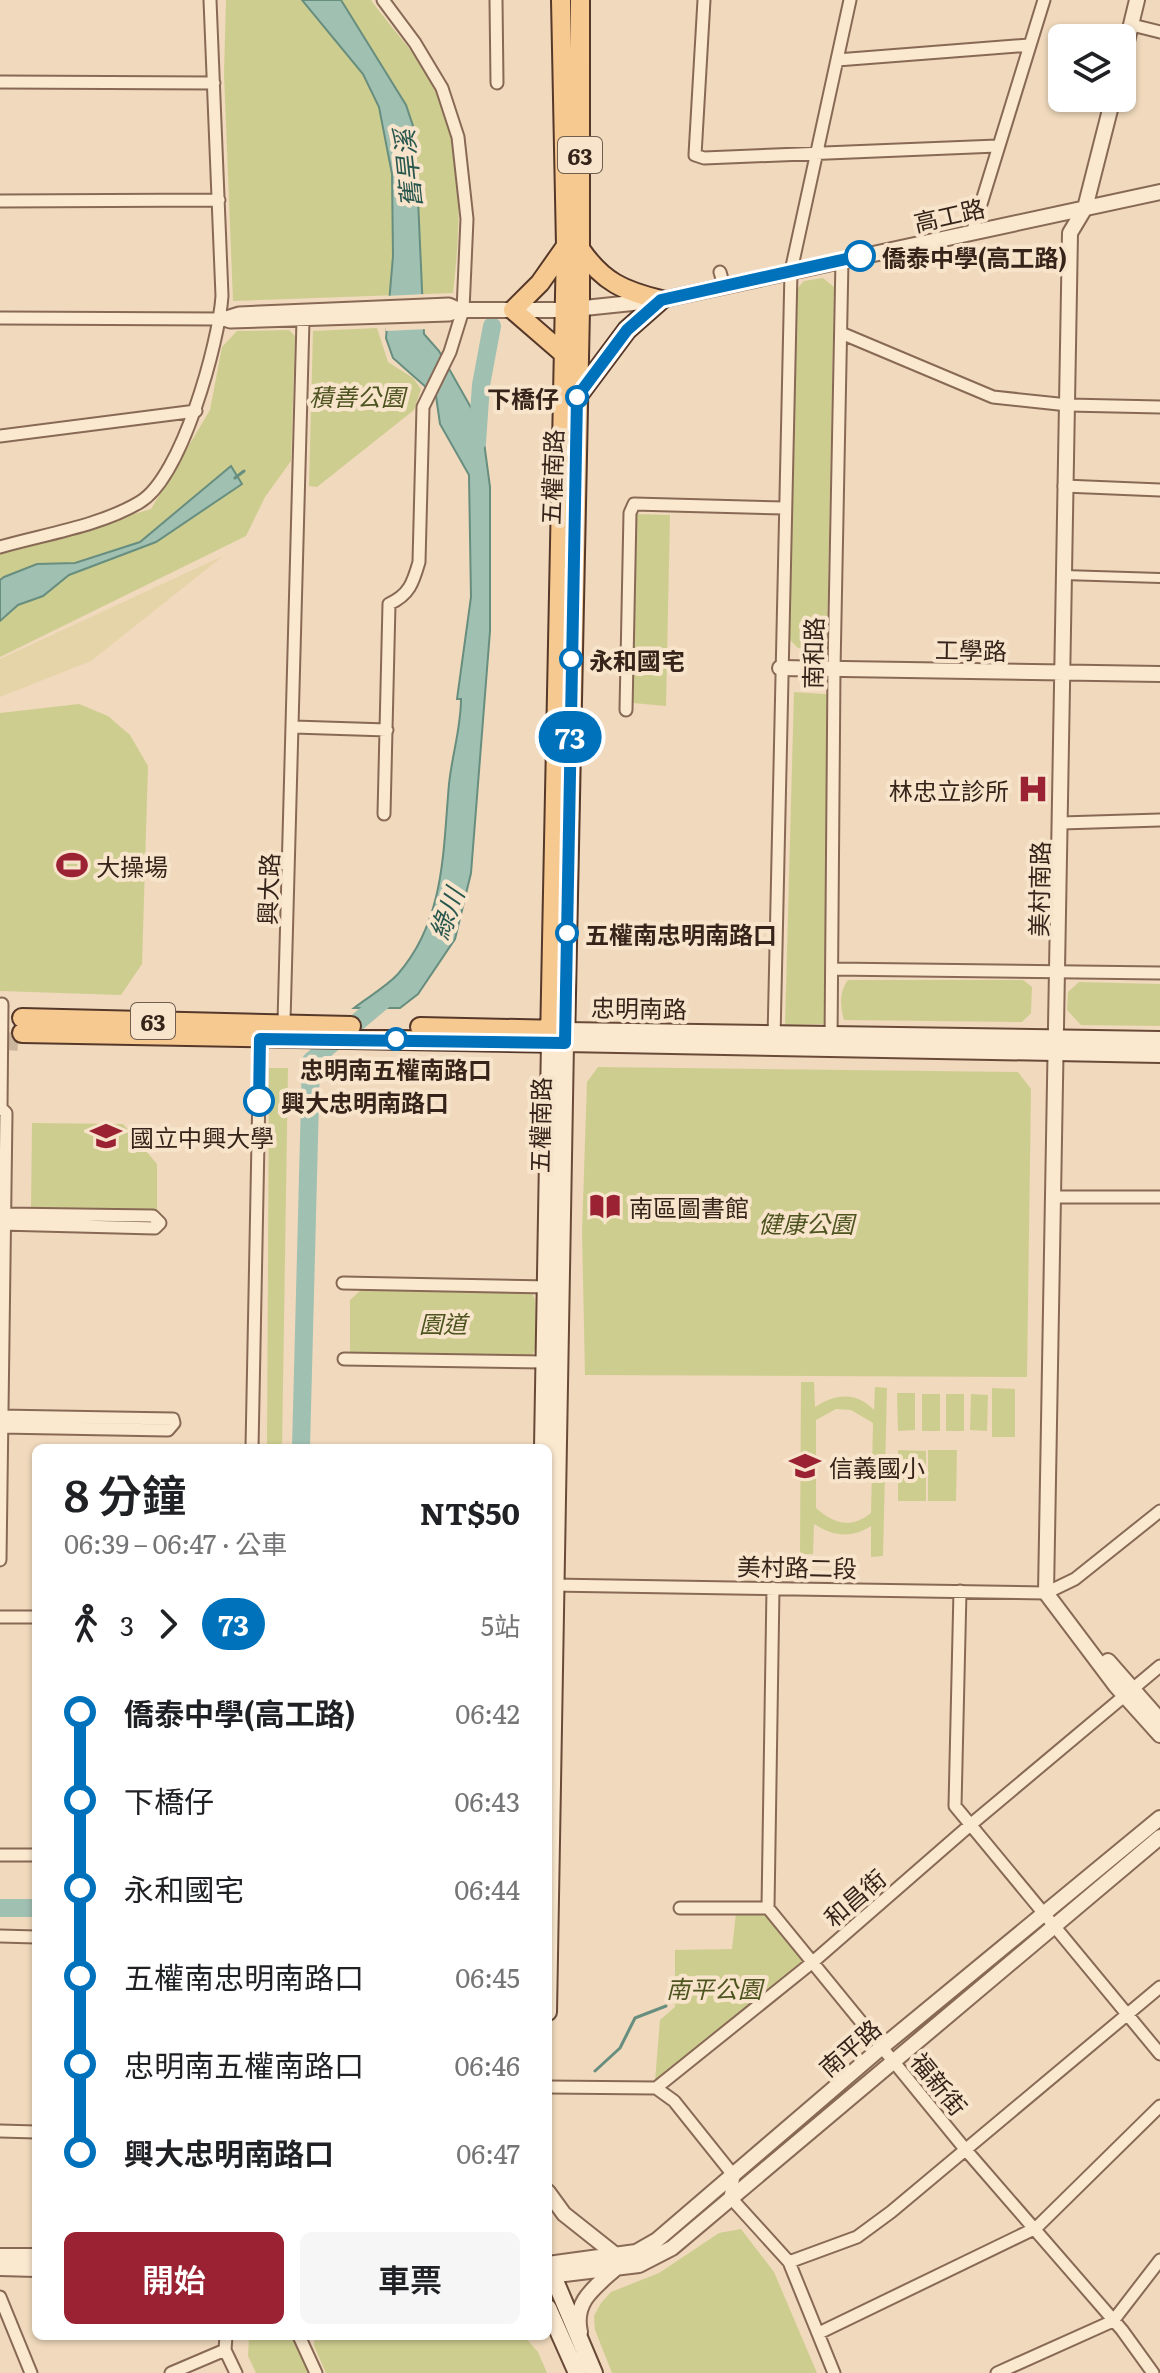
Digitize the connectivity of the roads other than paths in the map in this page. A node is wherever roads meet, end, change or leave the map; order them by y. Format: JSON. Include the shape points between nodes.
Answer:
{"nodes":[{"id":1,"x":210,"y":0,"type":"edge"},
{"id":2,"x":383,"y":0,"type":"edge"},
{"id":3,"x":496,"y":0,"type":"edge"},
{"id":4,"x":561,"y":0,"type":"edge"},
{"id":5,"x":580,"y":0,"type":"edge"},
{"id":6,"x":704,"y":0,"type":"edge"},
{"id":7,"x":850,"y":0,"type":"edge"},
{"id":8,"x":1044,"y":0,"type":"edge"},
{"id":9,"x":1137,"y":0,"type":"edge"},
{"id":10,"x":1132,"y":24,"type":"edge"},
{"id":11,"x":1136,"y":26,"type":"edge"},
{"id":12,"x":1160,"y":32,"type":"edge"},
{"id":13,"x":1029,"y":45,"type":"junction"},
{"id":14,"x":837,"y":60,"type":"junction"},
{"id":15,"x":0,"y":82,"type":"edge"},
{"id":16,"x":214,"y":83,"type":"junction"},
{"id":17,"x":497,"y":83,"type":"dead end"},
{"id":18,"x":1109,"y":112,"type":"edge"},
{"id":19,"x":997,"y":146,"type":"junction"},
{"id":20,"x":818,"y":153,"type":"junction"},
{"id":21,"x":1160,"y":192,"type":"edge"},
{"id":22,"x":219,"y":200,"type":"junction"},
{"id":23,"x":0,"y":201,"type":"edge"},
{"id":24,"x":1085,"y":208,"type":"junction"},
{"id":25,"x":973,"y":230,"type":"junction"},
{"id":26,"x":574,"y":248,"type":"junction"},
{"id":27,"x":842,"y":260,"type":"junction"},
{"id":28,"x":791,"y":271,"type":"junction"},
{"id":29,"x":661,"y":300,"type":"junction"},
{"id":30,"x":454,"y":310,"type":"junction"},
{"id":31,"x":513,"y":310,"type":"junction"},
{"id":32,"x":573,"y":310,"type":"junction"},
{"id":33,"x":376,"y":312,"type":"junction"},
{"id":34,"x":0,"y":318,"type":"edge"},
{"id":35,"x":220,"y":319,"type":"junction"},
{"id":36,"x":303,"y":320,"type":"junction"},
{"id":37,"x":841,"y":333,"type":"junction"},
{"id":38,"x":565,"y":355,"type":"junction"},
{"id":39,"x":577,"y":397,"type":"junction"},
{"id":40,"x":1068,"y":405,"type":"junction"},
{"id":41,"x":1160,"y":407,"type":"edge"},
{"id":42,"x":196,"y":411,"type":"junction"},
{"id":43,"x":0,"y":436,"type":"edge"},
{"id":44,"x":1064,"y":486,"type":"junction"},
{"id":45,"x":1160,"y":490,"type":"edge"},
{"id":46,"x":784,"y":508,"type":"junction"},
{"id":47,"x":0,"y":547,"type":"edge"},
{"id":48,"x":1064,"y":575,"type":"junction"},
{"id":49,"x":1160,"y":578,"type":"edge"},
{"id":50,"x":780,"y":668,"type":"junction"},
{"id":51,"x":834,"y":669,"type":"junction"},
{"id":52,"x":1063,"y":673,"type":"junction"},
{"id":53,"x":1160,"y":674,"type":"edge"},
{"id":54,"x":626,"y":710,"type":"dead end"},
{"id":55,"x":294,"y":727,"type":"junction"},
{"id":56,"x":387,"y":730,"type":"junction"},
{"id":57,"x":384,"y":814,"type":"dead end"},
{"id":58,"x":1160,"y":820,"type":"edge"},
{"id":59,"x":1061,"y":823,"type":"junction"},
{"id":60,"x":832,"y":969,"type":"junction"},
{"id":61,"x":1058,"y":971,"type":"junction"},
{"id":62,"x":1160,"y":973,"type":"edge"},
{"id":63,"x":2,"y":1004,"type":"dead end"},
{"id":64,"x":288,"y":1028,"type":"junction"},
{"id":65,"x":558,"y":1036,"type":"junction"},
{"id":66,"x":260,"y":1039,"type":"junction"},
{"id":67,"x":774,"y":1040,"type":"junction"},
{"id":68,"x":832,"y":1040,"type":"junction"},
{"id":69,"x":1160,"y":1040,"type":"edge"},
{"id":70,"x":1056,"y":1045,"type":"junction"},
{"id":71,"x":1160,"y":1054,"type":"edge"},
{"id":72,"x":0,"y":1109,"type":"edge"},
{"id":73,"x":1052,"y":1197,"type":"junction"},
{"id":74,"x":1160,"y":1197,"type":"edge"},
{"id":75,"x":2,"y":1221,"type":"edge"},
{"id":76,"x":343,"y":1283,"type":"dead end"},
{"id":77,"x":553,"y":1287,"type":"junction"},
{"id":78,"x":344,"y":1359,"type":"dead end"},
{"id":79,"x":545,"y":1362,"type":"junction"},
{"id":80,"x":1,"y":1422,"type":"edge"},
{"id":81,"x":252,"y":1444,"type":"edge"},
{"id":82,"x":543,"y":1444,"type":"edge"},
{"id":83,"x":552,"y":1444,"type":"edge"},
{"id":84,"x":1160,"y":1511,"type":"edge"},
{"id":85,"x":0,"y":1560,"type":"edge"},
{"id":86,"x":552,"y":1585,"type":"edge"},
{"id":87,"x":773,"y":1588,"type":"junction"},
{"id":88,"x":960,"y":1591,"type":"junction"},
{"id":89,"x":1046,"y":1593,"type":"junction"},
{"id":90,"x":0,"y":1617,"type":"edge"},
{"id":91,"x":32,"y":1617,"type":"edge"},
{"id":92,"x":1160,"y":1666,"type":"edge"},
{"id":93,"x":1129,"y":1692,"type":"junction"},
{"id":94,"x":1160,"y":1720,"type":"edge"},
{"id":95,"x":1160,"y":1735,"type":"edge"},
{"id":96,"x":1160,"y":1818,"type":"edge"},
{"id":97,"x":969,"y":1826,"type":"junction"},
{"id":98,"x":1160,"y":1837,"type":"edge"},
{"id":99,"x":0,"y":1855,"type":"edge"},
{"id":100,"x":32,"y":1855,"type":"edge"},
{"id":101,"x":680,"y":1908,"type":"dead end"},
{"id":102,"x":768,"y":1908,"type":"junction"},
{"id":103,"x":1044,"y":1912,"type":"junction"},
{"id":104,"x":1054,"y":1925,"type":"junction"},
{"id":105,"x":0,"y":1936,"type":"edge"},
{"id":106,"x":32,"y":1937,"type":"edge"},
{"id":107,"x":814,"y":1961,"type":"junction"},
{"id":108,"x":1160,"y":1987,"type":"edge"},
{"id":109,"x":1125,"y":2015,"type":"junction"},
{"id":110,"x":882,"y":2047,"type":"junction"},
{"id":111,"x":1160,"y":2054,"type":"edge"},
{"id":112,"x":894,"y":2062,"type":"junction"},
{"id":113,"x":552,"y":2087,"type":"edge"},
{"id":114,"x":656,"y":2088,"type":"junction"},
{"id":115,"x":1160,"y":2106,"type":"edge"},
{"id":116,"x":0,"y":2131,"type":"edge"},
{"id":117,"x":32,"y":2132,"type":"edge"},
{"id":118,"x":965,"y":2149,"type":"junction"},
{"id":119,"x":734,"y":2176,"type":"junction"},
{"id":120,"x":730,"y":2197,"type":"junction"},
{"id":121,"x":552,"y":2198,"type":"edge"},
{"id":122,"x":1036,"y":2228,"type":"junction"},
{"id":123,"x":0,"y":2256,"type":"edge"},
{"id":124,"x":32,"y":2256,"type":"edge"},
{"id":125,"x":1160,"y":2260,"type":"edge"},
{"id":126,"x":616,"y":2262,"type":"junction"},
{"id":127,"x":789,"y":2262,"type":"junction"},
{"id":128,"x":0,"y":2268,"type":"edge"},
{"id":129,"x":32,"y":2269,"type":"edge"},
{"id":130,"x":552,"y":2270,"type":"edge"},
{"id":131,"x":552,"y":2277,"type":"edge"},
{"id":132,"x":0,"y":2297,"type":"edge"},
{"id":133,"x":1113,"y":2321,"type":"junction"},
{"id":134,"x":554,"y":2330,"type":"edge"},
{"id":135,"x":819,"y":2333,"type":"junction"},
{"id":136,"x":226,"y":2340,"type":"edge"},
{"id":137,"x":301,"y":2340,"type":"edge"},
{"id":138,"x":225,"y":2350,"type":"junction"},
{"id":139,"x":585,"y":2352,"type":"junction"},
{"id":140,"x":31,"y":2373,"type":"edge"},
{"id":141,"x":171,"y":2373,"type":"edge"},
{"id":142,"x":236,"y":2373,"type":"edge"},
{"id":143,"x":316,"y":2373,"type":"edge"},
{"id":144,"x":577,"y":2373,"type":"edge"},
{"id":145,"x":594,"y":2373,"type":"edge"},
{"id":146,"x":834,"y":2373,"type":"edge"},
{"id":147,"x":997,"y":2373,"type":"edge"},
{"id":148,"x":1153,"y":2373,"type":"edge"}],
"edges":[{"from":1,"to":16,"type":"street"},
{"from":2,"to":30,"type":"street","via":[[442,88],[458,137],[468,239]]},
{"from":3,"to":17,"type":"street"},
{"from":4,"to":26,"type":"main road","name":"五權南路","number":"63"},
{"from":5,"to":26,"type":"main road","name":"五權南路","number":"63"},
{"from":6,"to":20,"type":"street","via":[[695,155]]},
{"from":7,"to":14,"type":"street","name":"南和路"},
{"from":8,"to":13,"type":"street"},
{"from":9,"to":10,"type":"street"},
{"from":11,"to":12,"type":"street"},
{"from":13,"to":14,"type":"street"},
{"from":13,"to":19,"type":"street"},
{"from":14,"to":20,"type":"street","name":"南和路"},
{"from":15,"to":16,"type":"street"},
{"from":16,"to":22,"type":"street"},
{"from":18,"to":24,"type":"street","name":"美村南路"},
{"from":19,"to":20,"type":"street"},
{"from":19,"to":25,"type":"street"},
{"from":20,"to":28,"type":"street","name":"南和路"},
{"from":21,"to":24,"type":"street","name":"高工路"},
{"from":22,"to":23,"type":"street"},
{"from":22,"to":35,"type":"street"},
{"from":24,"to":25,"type":"street","name":"高工路"},
{"from":24,"to":40,"type":"street","name":"美村南路","via":[[1070,233]]},
{"from":25,"to":27,"type":"street","name":"高工路"},
{"from":26,"to":29,"type":"main road","via":[[624,291]]},
{"from":26,"to":31,"type":"main road"},
{"from":26,"to":32,"type":"main road","name":"五權南路","number":"63"},
{"from":27,"to":28,"type":"street","name":"高工路"},
{"from":27,"to":37,"type":"street","name":"南和路"},
{"from":28,"to":29,"type":"street","name":"高工路","via":[[722,279]]},
{"from":28,"to":46,"type":"street","name":"南和路"},
{"from":29,"to":32,"type":"street","name":"高工路"},
{"from":29,"to":39,"type":"main road","via":[[627,330]]},
{"from":30,"to":31,"type":"street","name":"高工路"},
{"from":30,"to":33,"type":"street"},
{"from":30,"to":56,"type":"street","via":[[450,352],[429,390],[421,430],[419,562],[412,587],[389,604]]},
{"from":31,"to":32,"type":"street","name":"高工路"},
{"from":31,"to":38,"type":"main road"},
{"from":32,"to":38,"type":"main road","name":"五權南路","number":"63"},
{"from":32,"to":39,"type":"main road","name":"五權南路","number":"63"},
{"from":33,"to":35,"type":"street","via":[[239,313]]},
{"from":33,"to":36,"type":"street"},
{"from":34,"to":35,"type":"street"},
{"from":35,"to":36,"type":"street"},
{"from":35,"to":42,"type":"street"},
{"from":36,"to":55,"type":"street","name":"興大路"},
{"from":37,"to":40,"type":"street","via":[[993,397]]},
{"from":37,"to":51,"type":"street","name":"南和路"},
{"from":38,"to":65,"type":"main road","name":"五權南路","number":"63"},
{"from":39,"to":65,"type":"main road","name":"五權南路","number":"63"},
{"from":40,"to":41,"type":"street"},
{"from":40,"to":44,"type":"street","name":"美村南路"},
{"from":42,"to":43,"type":"street"},
{"from":42,"to":47,"type":"street","via":[[144,501]]},
{"from":44,"to":45,"type":"street"},
{"from":44,"to":48,"type":"street","name":"美村南路"},
{"from":46,"to":50,"type":"street","name":"南和路"},
{"from":46,"to":54,"type":"street","via":[[634,504]]},
{"from":48,"to":49,"type":"street"},
{"from":48,"to":52,"type":"street","name":"美村南路"},
{"from":50,"to":51,"type":"street","name":"工學路"},
{"from":50,"to":67,"type":"street","name":"南和路"},
{"from":51,"to":52,"type":"street","name":"工學路"},
{"from":51,"to":60,"type":"street","name":"南和路"},
{"from":52,"to":53,"type":"street","name":"工學路"},
{"from":52,"to":59,"type":"street","name":"美村南路"},
{"from":55,"to":56,"type":"street"},
{"from":55,"to":64,"type":"street","name":"興大路"},
{"from":56,"to":57,"type":"street"},
{"from":58,"to":59,"type":"street"},
{"from":59,"to":61,"type":"street","name":"美村南路"},
{"from":60,"to":61,"type":"street"},
{"from":60,"to":68,"type":"street","name":"南和路"},
{"from":61,"to":62,"type":"street"},
{"from":61,"to":70,"type":"street","name":"美村南路"},
{"from":63,"to":72,"type":"street"},
{"from":64,"to":65,"type":"main road","name":"忠明南路","number":"63","via":[[388,1026]]},
{"from":64,"to":65,"type":"main road","name":"忠明南路","number":"63","via":[[346,1038]]},
{"from":64,"to":66,"type":"main road","name":"忠明南路","number":"63"},
{"from":64,"to":66,"type":"main road","name":"忠明南路","number":"63","via":[[22,1026],[222,1044]]},
{"from":65,"to":67,"type":"main road","name":"忠明南路"},
{"from":65,"to":77,"type":"main road","name":"五權南路"},
{"from":66,"to":81,"type":"street"},
{"from":67,"to":68,"type":"main road","name":"忠明南路"},
{"from":68,"to":70,"type":"main road","name":"忠明南路"},
{"from":69,"to":70,"type":"main road","name":"忠明南路"},
{"from":70,"to":71,"type":"main road","name":"忠明南路"},
{"from":70,"to":73,"type":"street","name":"美村南路"},
{"from":72,"to":75,"type":"street","via":[[6,1113]]},
{"from":73,"to":74,"type":"street"},
{"from":73,"to":89,"type":"street","name":"美村南路"},
{"from":75,"to":75,"type":"street","via":[[155,1228],[160,1223],[153,1216]]},
{"from":75,"to":80,"type":"street"},
{"from":76,"to":77,"type":"street"},
{"from":77,"to":79,"type":"main road","name":"五權南路"},
{"from":77,"to":83,"type":"main road","name":"五權南路"},
{"from":78,"to":79,"type":"street"},
{"from":79,"to":82,"type":"main road","name":"五權南路"},
{"from":80,"to":80,"type":"street","via":[[168,1430],[174,1423],[173,1419]]},
{"from":80,"to":85,"type":"street"},
{"from":84,"to":89,"type":"street","via":[[1075,1579]]},
{"from":86,"to":87,"type":"street","name":"美村路二段"},
{"from":87,"to":88,"type":"street","name":"美村路二段"},
{"from":87,"to":102,"type":"street"},
{"from":88,"to":89,"type":"street","name":"美村路二段"},
{"from":88,"to":97,"type":"street","via":[[955,1806]]},
{"from":89,"to":93,"type":"street"},
{"from":90,"to":91,"type":"street"},
{"from":92,"to":93,"type":"street","name":"和昌街"},
{"from":93,"to":94,"type":"street"},
{"from":93,"to":95,"type":"street"},
{"from":93,"to":97,"type":"street","name":"和昌街"},
{"from":96,"to":103,"type":"street","name":"南平路"},
{"from":97,"to":103,"type":"street"},
{"from":97,"to":107,"type":"street","name":"和昌街"},
{"from":98,"to":104,"type":"street","name":"南平路"},
{"from":99,"to":100,"type":"street"},
{"from":101,"to":102,"type":"street"},
{"from":102,"to":107,"type":"street","name":"福新街"},
{"from":103,"to":104,"type":"street"},
{"from":103,"to":110,"type":"street","name":"南平路"},
{"from":104,"to":109,"type":"street"},
{"from":104,"to":112,"type":"street","name":"南平路"},
{"from":105,"to":106,"type":"street"},
{"from":107,"to":110,"type":"street","name":"福新街"},
{"from":107,"to":114,"type":"street","name":"和昌街"},
{"from":108,"to":109,"type":"street"},
{"from":109,"to":111,"type":"street"},
{"from":109,"to":118,"type":"street"},
{"from":110,"to":112,"type":"street","name":"福新街"},
{"from":110,"to":119,"type":"street","name":"南平路"},
{"from":112,"to":118,"type":"street","name":"福新街"},
{"from":112,"to":120,"type":"street","name":"南平路"},
{"from":113,"to":114,"type":"street"},
{"from":114,"to":119,"type":"street","via":[[674,2101]]},
{"from":115,"to":122,"type":"street"},
{"from":116,"to":117,"type":"street"},
{"from":118,"to":122,"type":"street","name":"福新街"},
{"from":118,"to":127,"type":"street","via":[[857,2237]]},
{"from":119,"to":120,"type":"street"},
{"from":119,"to":126,"type":"street","name":"南平路","via":[[657,2240]]},
{"from":120,"to":126,"type":"street","name":"南平路","via":[[672,2248],[639,2265]]},
{"from":120,"to":127,"type":"street"},
{"from":121,"to":126,"type":"street"},
{"from":122,"to":133,"type":"street","name":"福新街"},
{"from":122,"to":135,"type":"street"},
{"from":123,"to":124,"type":"street"},
{"from":125,"to":133,"type":"street"},
{"from":126,"to":130,"type":"street","name":"南平路"},
{"from":126,"to":139,"type":"street","via":[[578,2310]]},
{"from":127,"to":135,"type":"street"},
{"from":128,"to":129,"type":"street"},
{"from":131,"to":139,"type":"main road"},
{"from":132,"to":140,"type":"street"},
{"from":133,"to":147,"type":"street"},
{"from":133,"to":148,"type":"street","name":"福新街"},
{"from":134,"to":144,"type":"main road"},
{"from":135,"to":146,"type":"street"},
{"from":136,"to":138,"type":"street"},
{"from":137,"to":143,"type":"street"},
{"from":138,"to":141,"type":"street"},
{"from":138,"to":142,"type":"street"},
{"from":139,"to":145,"type":"main road"}]}
